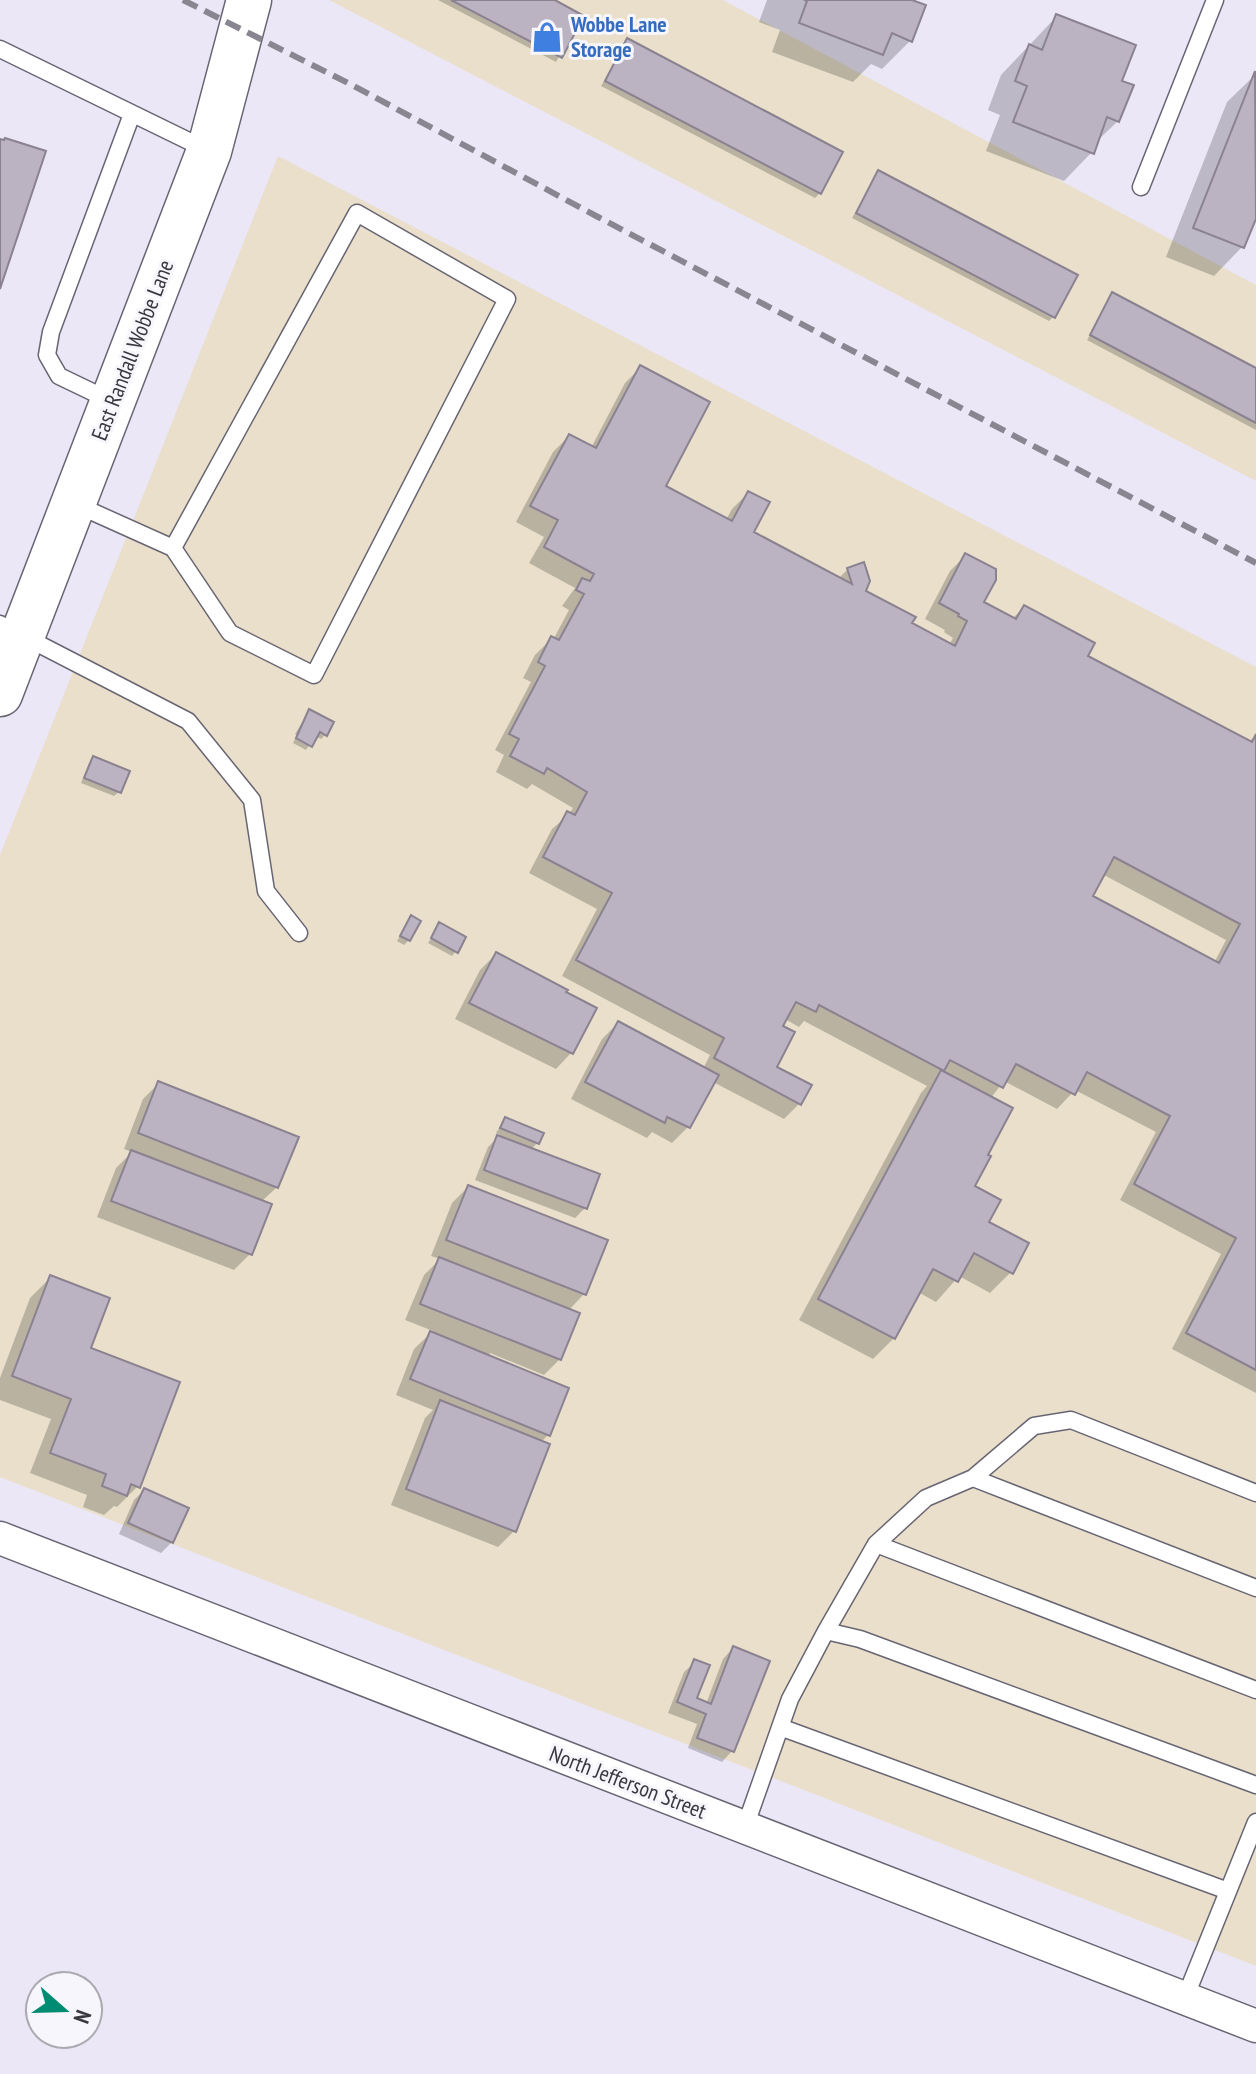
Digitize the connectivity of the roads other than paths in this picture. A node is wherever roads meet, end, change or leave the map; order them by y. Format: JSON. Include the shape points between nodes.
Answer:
{"nodes":[{"id":1,"x":249,"y":0,"type":"edge"},
{"id":2,"x":1215,"y":0,"type":"edge"},
{"id":3,"x":0,"y":49,"type":"edge"},
{"id":4,"x":132,"y":114,"type":"junction"},
{"id":5,"x":209,"y":151,"type":"junction"},
{"id":6,"x":1141,"y":187,"type":"dead end"},
{"id":7,"x":112,"y":401,"type":"junction"},
{"id":8,"x":74,"y":503,"type":"junction"},
{"id":9,"x":173,"y":548,"type":"junction"},
{"id":10,"x":11,"y":629,"type":"edge"},
{"id":11,"x":0,"y":694,"type":"edge"},
{"id":12,"x":299,"y":933,"type":"dead end"},
{"id":13,"x":973,"y":1478,"type":"junction"},
{"id":14,"x":1256,"y":1493,"type":"edge"},
{"id":15,"x":0,"y":1538,"type":"edge"},
{"id":16,"x":876,"y":1544,"type":"junction"},
{"id":17,"x":1256,"y":1588,"type":"edge"},
{"id":18,"x":826,"y":1631,"type":"junction"},
{"id":19,"x":1256,"y":1690,"type":"edge"},
{"id":20,"x":780,"y":1727,"type":"junction"},
{"id":21,"x":1256,"y":1785,"type":"edge"},
{"id":22,"x":1256,"y":1822,"type":"edge"},
{"id":23,"x":745,"y":1827,"type":"junction"},
{"id":24,"x":1228,"y":1891,"type":"junction"},
{"id":25,"x":1185,"y":1998,"type":"junction"},
{"id":26,"x":1256,"y":2026,"type":"edge"}],
"edges":[{"from":1,"to":5,"type":"street","name":"East Randall Wobbe Lane"},
{"from":2,"to":6,"type":"lane"},
{"from":3,"to":4,"type":"lane"},
{"from":4,"to":5,"type":"lane"},
{"from":4,"to":7,"type":"lane","via":[[47,355],[59,376]]},
{"from":5,"to":7,"type":"street","name":"East Randall Wobbe Lane"},
{"from":7,"to":8,"type":"street","name":"East Randall Wobbe Lane"},
{"from":8,"to":9,"type":"lane"},
{"from":8,"to":10,"type":"street","name":"East Randall Wobbe Lane"},
{"from":9,"to":9,"type":"lane","via":[[230,633],[314,675],[507,299],[357,213]]},
{"from":10,"to":11,"type":"street","name":"East Randall Wobbe Lane"},
{"from":10,"to":12,"type":"lane","via":[[188,721],[252,800],[266,891]]},
{"from":13,"to":14,"type":"lane","via":[[1034,1426],[1071,1420]]},
{"from":13,"to":16,"type":"lane","via":[[926,1498]]},
{"from":13,"to":17,"type":"lane"},
{"from":15,"to":23,"type":"street","name":"North Jefferson Street"},
{"from":16,"to":18,"type":"lane"},
{"from":16,"to":19,"type":"lane"},
{"from":18,"to":20,"type":"lane"},
{"from":18,"to":21,"type":"lane"},
{"from":20,"to":23,"type":"lane"},
{"from":20,"to":24,"type":"lane"},
{"from":22,"to":24,"type":"lane"},
{"from":23,"to":25,"type":"street","name":"North Jefferson Street"},
{"from":24,"to":25,"type":"lane"},
{"from":25,"to":26,"type":"street","name":"North Jefferson Street"}]}
